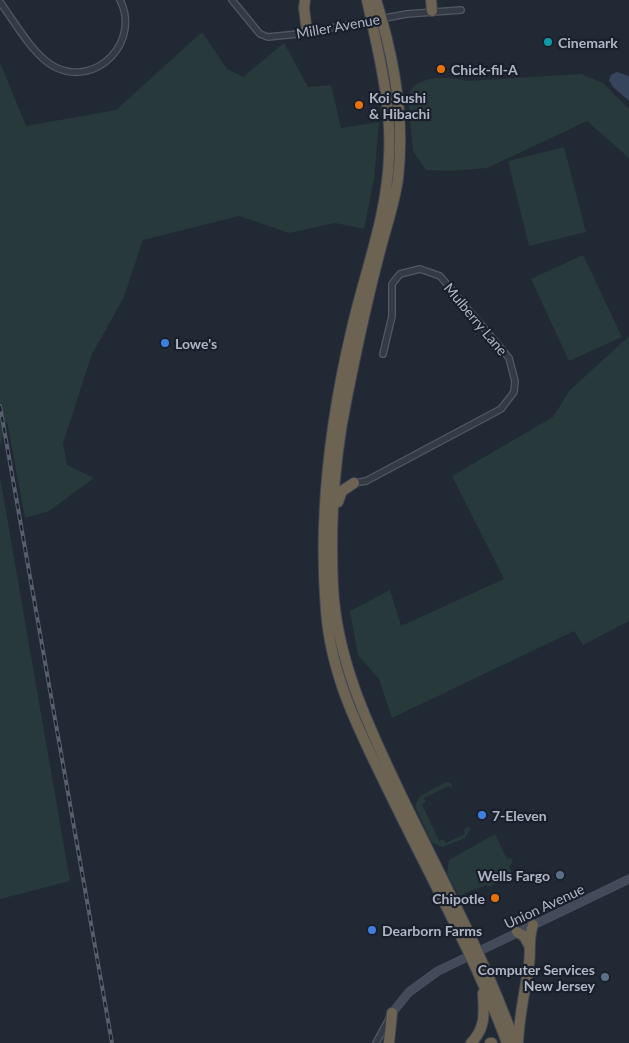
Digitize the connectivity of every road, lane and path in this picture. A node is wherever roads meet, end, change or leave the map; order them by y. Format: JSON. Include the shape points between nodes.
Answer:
{"nodes":[{"id":1,"x":120,"y":0,"type":"edge"},
{"id":2,"x":232,"y":0,"type":"edge"},
{"id":3,"x":305,"y":0,"type":"edge"},
{"id":4,"x":367,"y":0,"type":"edge"},
{"id":5,"x":432,"y":0,"type":"edge"},
{"id":6,"x":0,"y":2,"type":"edge"},
{"id":7,"x":377,"y":2,"type":"edge"},
{"id":8,"x":461,"y":10,"type":"dead end"},
{"id":9,"x":432,"y":11,"type":"junction"},
{"id":10,"x":376,"y":19,"type":"junction"},
{"id":11,"x":307,"y":32,"type":"junction"},
{"id":12,"x":383,"y":354,"type":"dead end"},
{"id":13,"x":338,"y":448,"type":"junction"},
{"id":14,"x":354,"y":484,"type":"junction"},
{"id":15,"x":332,"y":527,"type":"junction"},
{"id":16,"x":629,"y":879,"type":"edge"},
{"id":17,"x":533,"y":925,"type":"junction"},
{"id":18,"x":517,"y":932,"type":"junction"},
{"id":19,"x":529,"y":946,"type":"junction"},
{"id":20,"x":473,"y":953,"type":"junction"},
{"id":21,"x":482,"y":984,"type":"junction"},
{"id":22,"x":392,"y":1013,"type":"junction"},
{"id":23,"x":376,"y":1043,"type":"edge"},
{"id":24,"x":388,"y":1043,"type":"edge"},
{"id":25,"x":471,"y":1043,"type":"edge"},
{"id":26,"x":507,"y":1043,"type":"edge"},
{"id":27,"x":517,"y":1043,"type":"edge"}],
"edges":[{"from":1,"to":6,"type":"street","via":[[125,15],[121,46],[108,61],[92,70],[68,72],[51,65],[39,55]]},
{"from":2,"to":11,"type":"street","name":"Miller Avenue","via":[[260,34],[268,37]]},
{"from":3,"to":11,"type":"highway"},
{"from":4,"to":10,"type":"highway"},
{"from":5,"to":9,"type":"highway"},
{"from":7,"to":10,"type":"highway"},
{"from":8,"to":9,"type":"street","name":"Miller Avenue"},
{"from":9,"to":10,"type":"street","name":"Miller Avenue"},
{"from":10,"to":11,"type":"street","name":"Miller Avenue"},
{"from":10,"to":13,"type":"highway","via":[[394,69],[399,110],[398,177],[362,326]]},
{"from":10,"to":20,"type":"highway","via":[[389,116],[389,158],[384,200],[334,405],[325,481],[326,613],[338,676],[351,715]]},
{"from":12,"to":14,"type":"street","name":"Mulberry Lane","via":[[392,316],[392,284],[400,274],[420,269],[440,276],[509,358],[515,381],[514,392],[502,408],[366,481]]},
{"from":13,"to":14,"type":"highway","via":[[343,477]]},
{"from":13,"to":15,"type":"highway"},
{"from":14,"to":15,"type":"highway","via":[[339,496]]},
{"from":15,"to":20,"type":"highway","via":[[334,591],[341,642],[354,689]]},
{"from":16,"to":17,"type":"street","name":"Union Avenue"},
{"from":17,"to":18,"type":"street","name":"Union Avenue"},
{"from":17,"to":19,"type":"highway"},
{"from":18,"to":19,"type":"highway","via":[[524,936]]},
{"from":18,"to":20,"type":"street","name":"Union Avenue"},
{"from":19,"to":27,"type":"highway"},
{"from":20,"to":21,"type":"highway"},
{"from":20,"to":22,"type":"street","name":"Union Avenue","via":[[420,983]]},
{"from":20,"to":27,"type":"highway"},
{"from":21,"to":25,"type":"highway","via":[[484,1020]]},
{"from":21,"to":26,"type":"highway"},
{"from":22,"to":23,"type":"street"},
{"from":22,"to":24,"type":"highway"}]}
